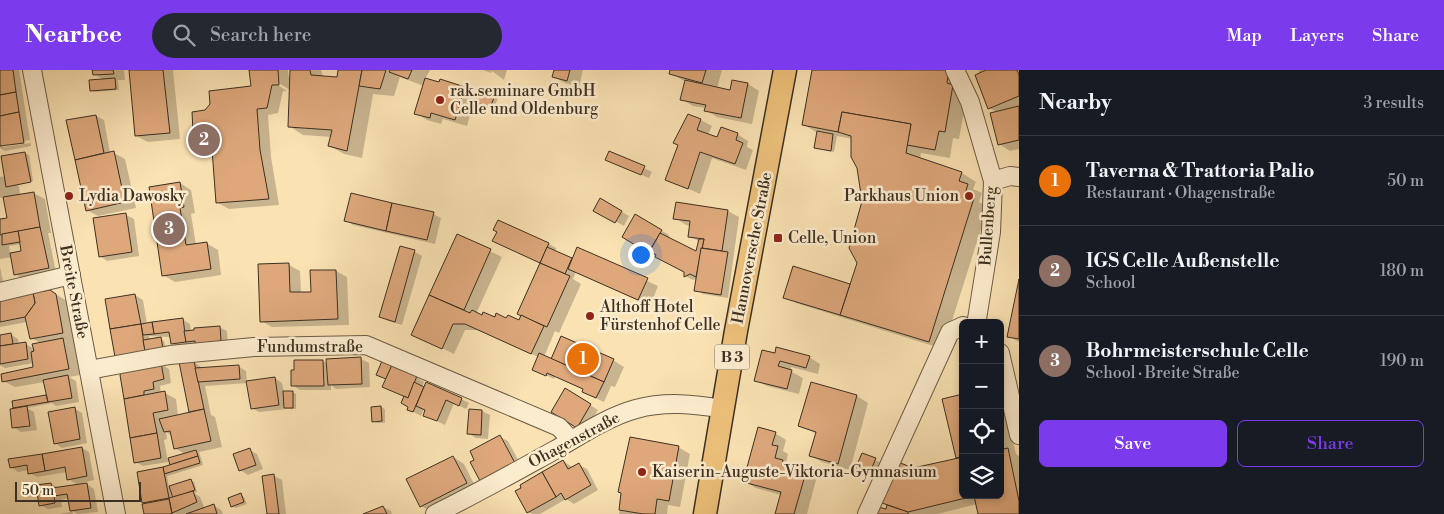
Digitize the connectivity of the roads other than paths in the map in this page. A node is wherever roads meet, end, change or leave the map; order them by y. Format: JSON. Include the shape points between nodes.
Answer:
{"nodes":[{"id":1,"x":32,"y":70,"type":"edge"},
{"id":2,"x":785,"y":70,"type":"edge"},
{"id":3,"x":955,"y":70,"type":"edge"},
{"id":4,"x":1019,"y":177,"type":"edge"},
{"id":5,"x":993,"y":181,"type":"junction"},
{"id":6,"x":71,"y":275,"type":"junction"},
{"id":7,"x":0,"y":292,"type":"edge"},
{"id":8,"x":974,"y":319,"type":"edge"},
{"id":9,"x":959,"y":328,"type":"edge"},
{"id":10,"x":1003,"y":364,"type":"edge"},
{"id":11,"x":89,"y":370,"type":"junction"},
{"id":12,"x":723,"y":409,"type":"junction"},
{"id":13,"x":1019,"y":434,"type":"edge"},
{"id":14,"x":571,"y":440,"type":"junction"},
{"id":15,"x":116,"y":514,"type":"edge"},
{"id":16,"x":434,"y":514,"type":"edge"},
{"id":17,"x":705,"y":514,"type":"edge"},
{"id":18,"x":867,"y":514,"type":"edge"}],
"edges":[{"from":1,"to":6,"type":"street","name":"Breite Straße"},
{"from":2,"to":12,"type":"main road","name":"Hannoversche Straße","number":"B 3"},
{"from":3,"to":5,"type":"street","name":"Bullenberg","via":[[970,102]]},
{"from":4,"to":5,"type":"street"},
{"from":5,"to":8,"type":"street","name":"Bullenberg","via":[[991,232]]},
{"from":6,"to":7,"type":"street"},
{"from":6,"to":11,"type":"street","name":"Breite Straße"},
{"from":9,"to":18,"type":"street","name":"Bullenberg","via":[[950,332]]},
{"from":10,"to":13,"type":"street"},
{"from":11,"to":14,"type":"street","name":"Fundumstraße","via":[[170,355],[254,347],[366,345],[559,427]]},
{"from":11,"to":15,"type":"street","name":"Breite Straße"},
{"from":12,"to":14,"type":"street","name":"Ohagenstraße","via":[[682,404],[637,408],[613,416]]},
{"from":12,"to":17,"type":"main road","name":"Hannoversche Straße","number":"B 3"},
{"from":14,"to":16,"type":"street","name":"Ohagenstraße","via":[[482,491]]}]}
